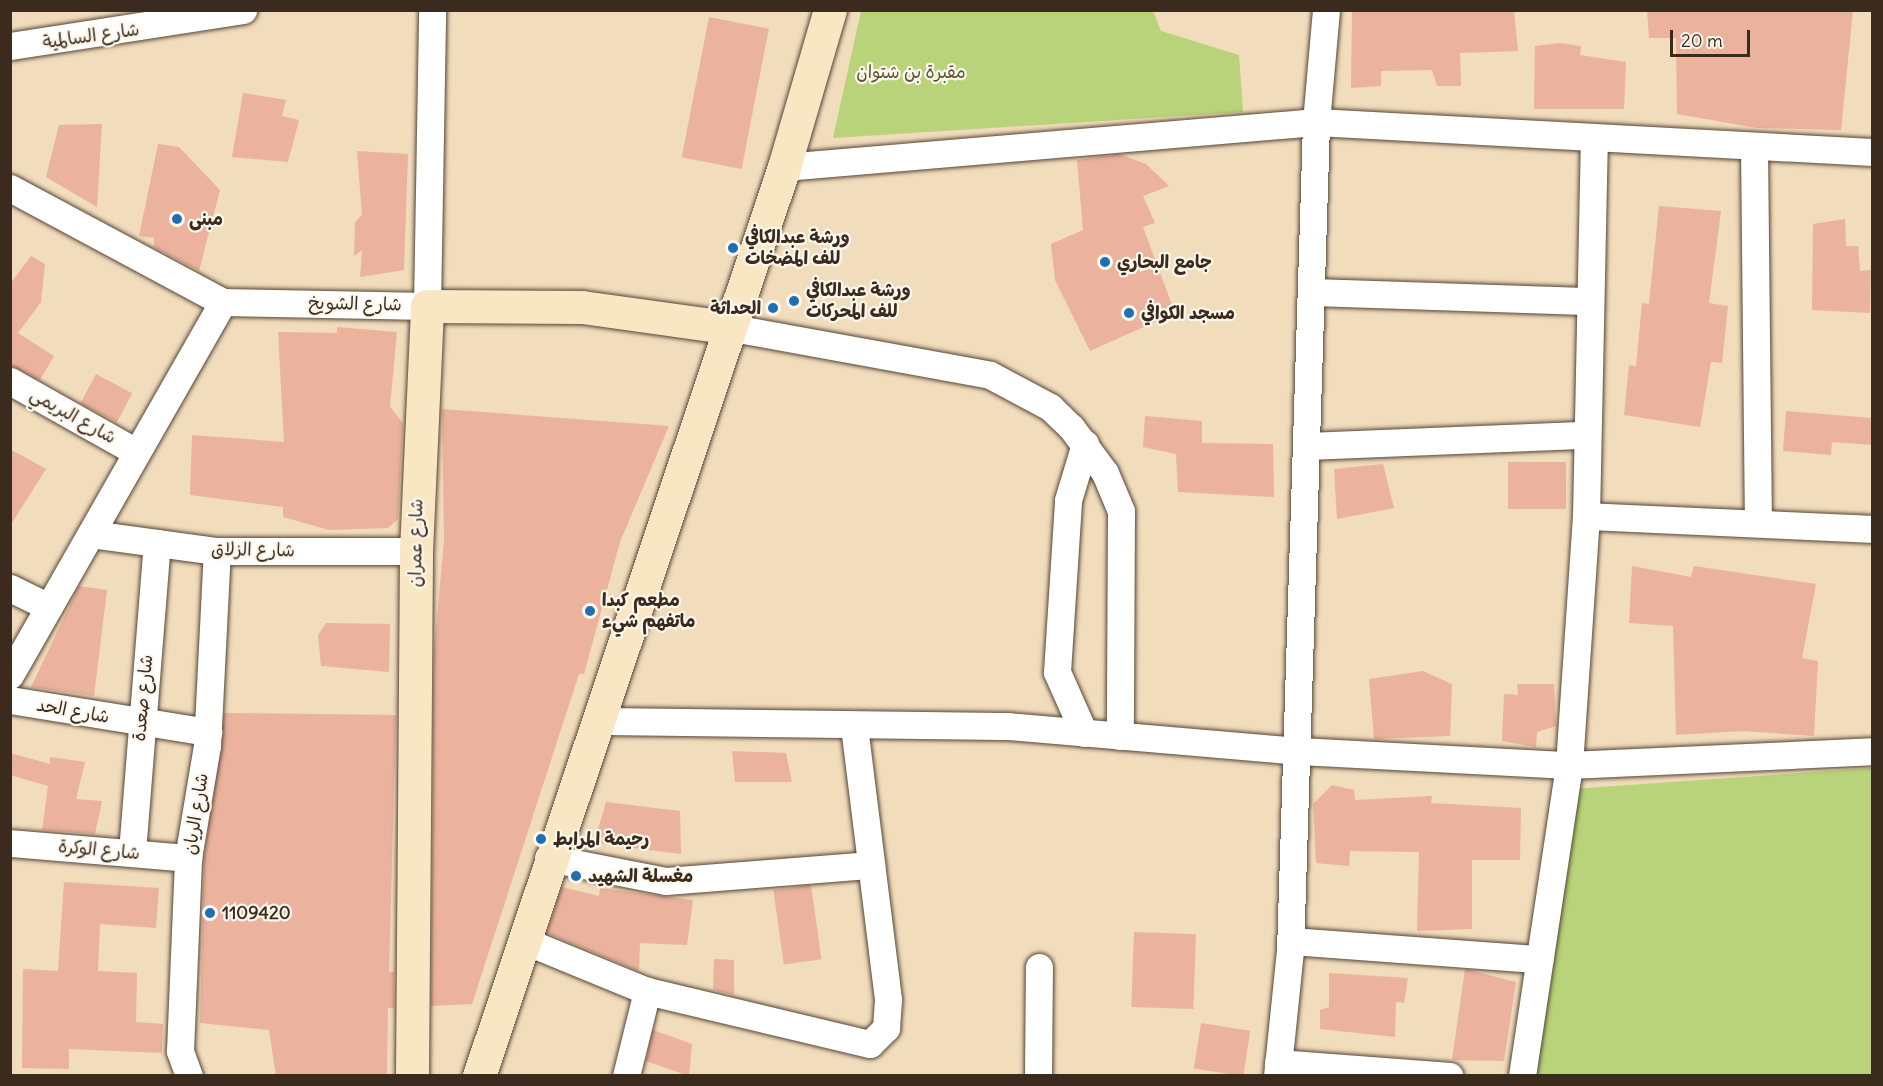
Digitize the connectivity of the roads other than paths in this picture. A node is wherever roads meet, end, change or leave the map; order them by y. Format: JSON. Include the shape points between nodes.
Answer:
{"nodes":[{"id":1,"x":243,"y":10,"type":"edge"},
{"id":2,"x":432,"y":10,"type":"edge"},
{"id":3,"x":830,"y":10,"type":"edge"},
{"id":4,"x":1326,"y":10,"type":"edge"},
{"id":5,"x":10,"y":46,"type":"edge"},
{"id":6,"x":1316,"y":122,"type":"junction"},
{"id":7,"x":1594,"y":138,"type":"junction"},
{"id":8,"x":1754,"y":147,"type":"junction"},
{"id":9,"x":1872,"y":152,"type":"edge"},
{"id":10,"x":784,"y":167,"type":"junction"},
{"id":11,"x":10,"y":188,"type":"edge"},
{"id":12,"x":1311,"y":292,"type":"junction"},
{"id":13,"x":1587,"y":301,"type":"junction"},
{"id":14,"x":223,"y":302,"type":"junction"},
{"id":15,"x":427,"y":306,"type":"junction"},
{"id":16,"x":727,"y":327,"type":"junction"},
{"id":17,"x":10,"y":381,"type":"edge"},
{"id":18,"x":1585,"y":435,"type":"junction"},
{"id":19,"x":1085,"y":444,"type":"junction"},
{"id":20,"x":1308,"y":446,"type":"junction"},
{"id":21,"x":134,"y":451,"type":"junction"},
{"id":22,"x":1586,"y":516,"type":"junction"},
{"id":23,"x":1758,"y":523,"type":"junction"},
{"id":24,"x":1872,"y":529,"type":"edge"},
{"id":25,"x":91,"y":534,"type":"junction"},
{"id":26,"x":157,"y":543,"type":"junction"},
{"id":27,"x":217,"y":551,"type":"junction"},
{"id":28,"x":416,"y":551,"type":"junction"},
{"id":29,"x":10,"y":588,"type":"edge"},
{"id":30,"x":49,"y":607,"type":"junction"},
{"id":31,"x":10,"y":675,"type":"edge"},
{"id":32,"x":10,"y":700,"type":"edge"},
{"id":33,"x":597,"y":721,"type":"junction"},
{"id":34,"x":141,"y":723,"type":"junction"},
{"id":35,"x":854,"y":725,"type":"junction"},
{"id":36,"x":208,"y":732,"type":"junction"},
{"id":37,"x":1084,"y":733,"type":"junction"},
{"id":38,"x":1120,"y":736,"type":"junction"},
{"id":39,"x":1299,"y":751,"type":"junction"},
{"id":40,"x":1872,"y":751,"type":"edge"},
{"id":41,"x":1569,"y":765,"type":"junction"},
{"id":42,"x":10,"y":843,"type":"edge"},
{"id":43,"x":132,"y":852,"type":"junction"},
{"id":44,"x":188,"y":858,"type":"junction"},
{"id":45,"x":548,"y":858,"type":"junction"},
{"id":46,"x":871,"y":865,"type":"junction"},
{"id":47,"x":525,"y":941,"type":"junction"},
{"id":48,"x":1291,"y":941,"type":"junction"},
{"id":49,"x":1539,"y":959,"type":"junction"},
{"id":50,"x":1039,"y":967,"type":"dead end"},
{"id":51,"x":647,"y":991,"type":"junction"},
{"id":52,"x":1277,"y":1069,"type":"edge"},
{"id":53,"x":189,"y":1076,"type":"edge"},
{"id":54,"x":412,"y":1076,"type":"edge"},
{"id":55,"x":479,"y":1076,"type":"edge"},
{"id":56,"x":626,"y":1076,"type":"edge"},
{"id":57,"x":1038,"y":1076,"type":"edge"},
{"id":58,"x":1450,"y":1076,"type":"edge"},
{"id":59,"x":1522,"y":1076,"type":"edge"}],
"edges":[{"from":1,"to":5,"type":"street","name":"شارع السالمية"},
{"from":2,"to":15,"type":"street","name":"شارع عمران"},
{"from":3,"to":10,"type":"main road"},
{"from":4,"to":6,"type":"street"},
{"from":6,"to":7,"type":"street"},
{"from":6,"to":10,"type":"street"},
{"from":6,"to":12,"type":"street"},
{"from":7,"to":8,"type":"street"},
{"from":7,"to":13,"type":"street"},
{"from":8,"to":9,"type":"street"},
{"from":8,"to":23,"type":"street"},
{"from":10,"to":16,"type":"main road"},
{"from":11,"to":14,"type":"street","name":"شارع الشويخ"},
{"from":12,"to":13,"type":"street"},
{"from":12,"to":20,"type":"street"},
{"from":13,"to":18,"type":"street"},
{"from":14,"to":15,"type":"street","name":"شارع الشويخ"},
{"from":14,"to":21,"type":"street"},
{"from":15,"to":16,"type":"main road","name":"شارع الشويخ","via":[[582,307]]},
{"from":15,"to":28,"type":"main road","name":"شارع عمران"},
{"from":16,"to":19,"type":"street","via":[[990,375],[1050,406]]},
{"from":16,"to":33,"type":"main road"},
{"from":17,"to":21,"type":"street","name":"شارع البريمي"},
{"from":18,"to":20,"type":"street"},
{"from":18,"to":22,"type":"street"},
{"from":19,"to":37,"type":"street","via":[[1068,500],[1057,672]]},
{"from":19,"to":38,"type":"street","via":[[1121,511]]},
{"from":20,"to":39,"type":"street"},
{"from":21,"to":25,"type":"street"},
{"from":22,"to":23,"type":"street"},
{"from":22,"to":41,"type":"street"},
{"from":23,"to":24,"type":"street"},
{"from":25,"to":26,"type":"street","name":"شارع الزلاق"},
{"from":25,"to":30,"type":"street"},
{"from":26,"to":27,"type":"street","name":"شارع الزلاق"},
{"from":26,"to":34,"type":"street","name":"شارع صعدة"},
{"from":27,"to":28,"type":"street","name":"شارع الزلاق"},
{"from":27,"to":36,"type":"street","name":"شارع الريان"},
{"from":28,"to":54,"type":"main road","name":"شارع عمران"},
{"from":29,"to":30,"type":"street"},
{"from":30,"to":31,"type":"street"},
{"from":32,"to":34,"type":"street","name":"شارع الحد"},
{"from":33,"to":35,"type":"street"},
{"from":33,"to":45,"type":"main road"},
{"from":34,"to":36,"type":"street","name":"شارع الحد"},
{"from":34,"to":43,"type":"street","name":"شارع صعدة"},
{"from":35,"to":37,"type":"street"},
{"from":35,"to":46,"type":"street"},
{"from":36,"to":44,"type":"street","name":"شارع الريان"},
{"from":37,"to":38,"type":"street"},
{"from":38,"to":39,"type":"street"},
{"from":39,"to":41,"type":"street"},
{"from":39,"to":48,"type":"street"},
{"from":40,"to":41,"type":"street"},
{"from":41,"to":49,"type":"street"},
{"from":42,"to":43,"type":"street","name":"شارع الوكرة"},
{"from":43,"to":44,"type":"street","name":"شارع الوكرة"},
{"from":44,"to":53,"type":"street","name":"شارع الريان","via":[[180,1051]]},
{"from":45,"to":46,"type":"street","via":[[666,881]]},
{"from":45,"to":47,"type":"main road"},
{"from":46,"to":51,"type":"street","via":[[888,999],[886,1028],[870,1044]]},
{"from":47,"to":51,"type":"street"},
{"from":47,"to":55,"type":"main road"},
{"from":48,"to":49,"type":"street"},
{"from":48,"to":52,"type":"street"},
{"from":49,"to":59,"type":"street"},
{"from":50,"to":57,"type":"street"},
{"from":51,"to":56,"type":"street"},
{"from":52,"to":58,"type":"street"}]}
